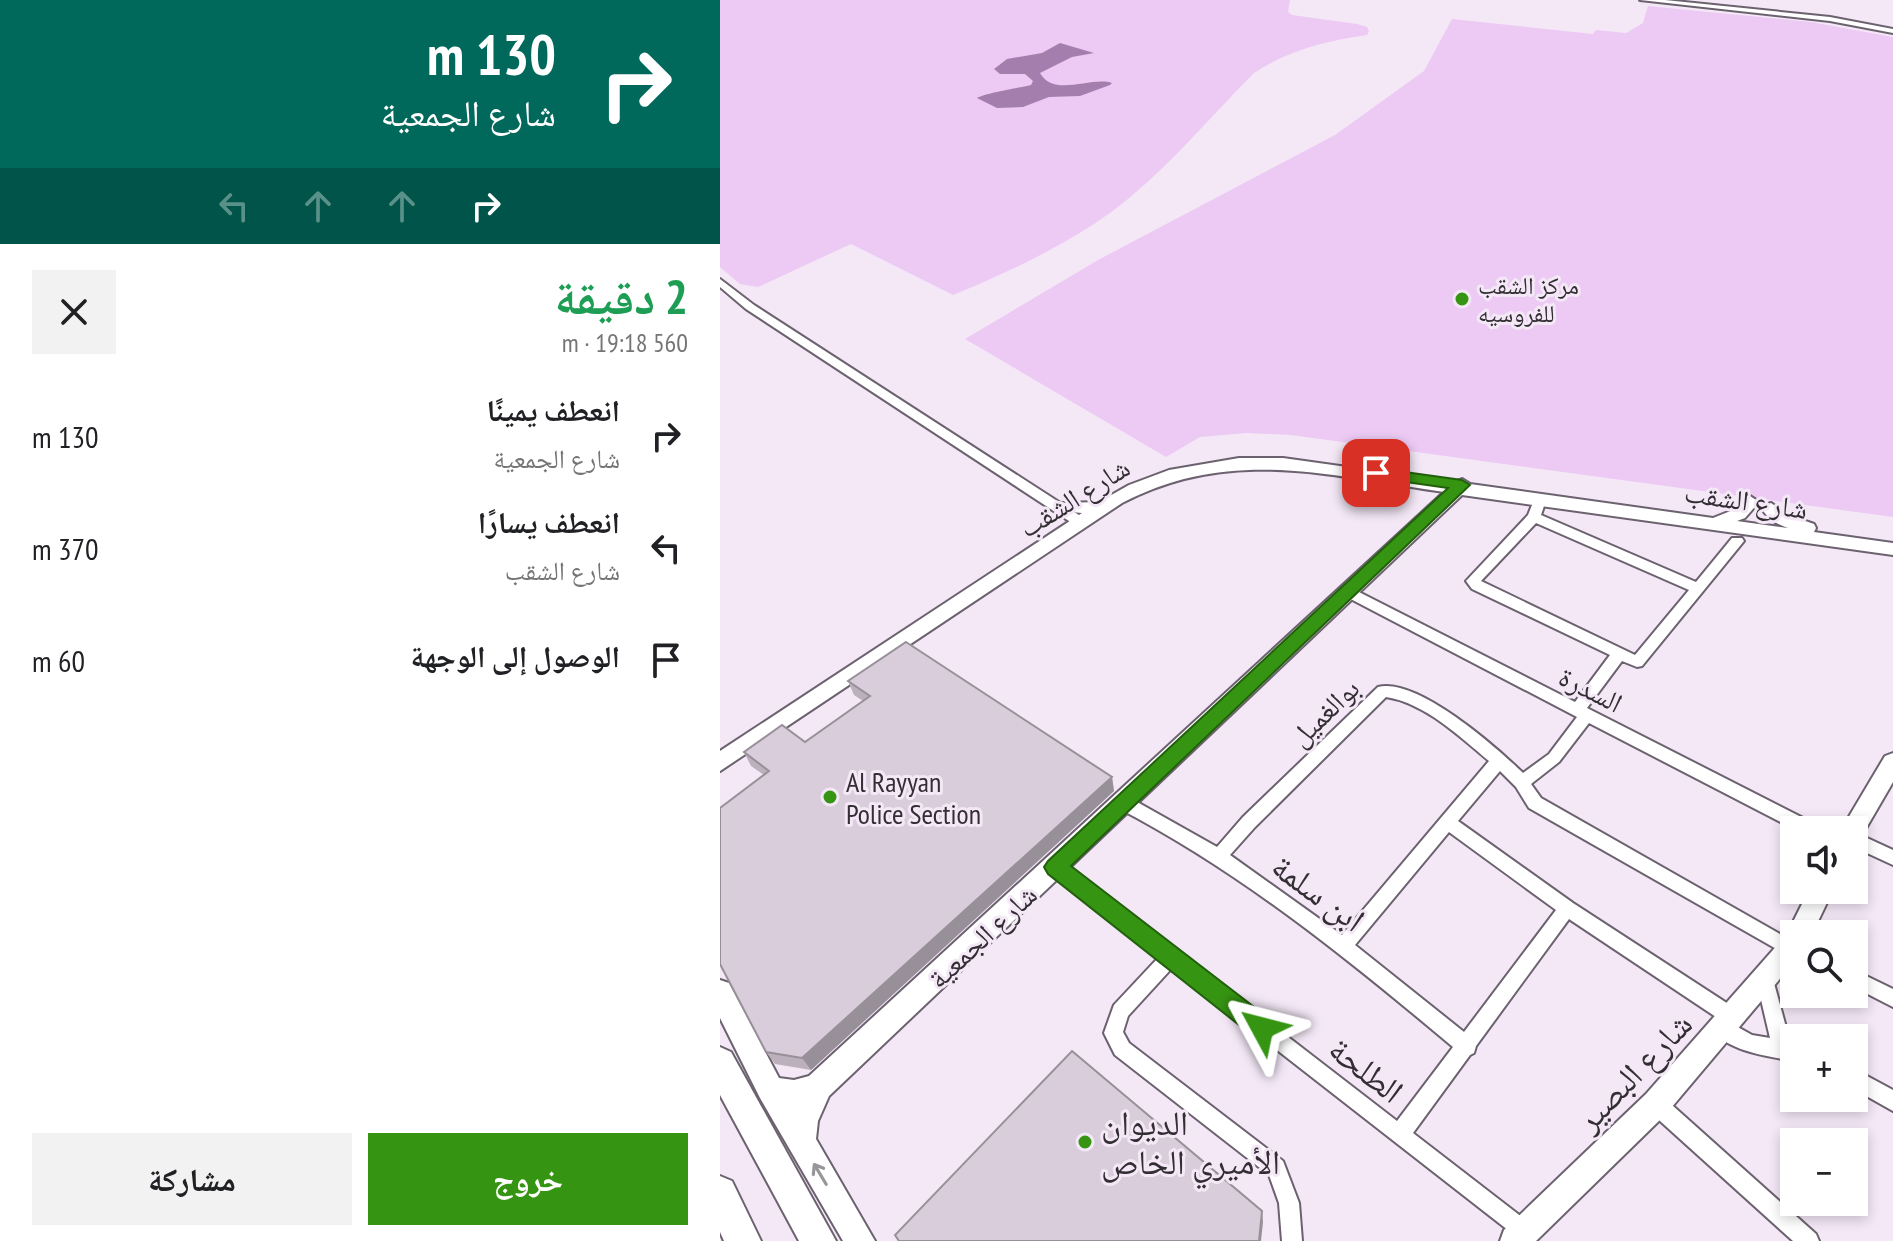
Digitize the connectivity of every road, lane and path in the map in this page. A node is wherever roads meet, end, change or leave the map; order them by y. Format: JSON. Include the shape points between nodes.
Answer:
{"nodes":[{"id":1,"x":1644,"y":0,"type":"edge"},
{"id":2,"x":1893,"y":31,"type":"edge"},
{"id":3,"x":720,"y":282,"type":"edge"},
{"id":4,"x":1402,"y":478,"type":"junction"},
{"id":5,"x":1460,"y":487,"type":"junction"},
{"id":6,"x":1750,"y":502,"type":"dead end"},
{"id":7,"x":1537,"y":508,"type":"junction"},
{"id":8,"x":1771,"y":509,"type":"dead end"},
{"id":9,"x":1072,"y":510,"type":"junction"},
{"id":10,"x":1721,"y":520,"type":"junction"},
{"id":11,"x":1737,"y":541,"type":"dead end"},
{"id":12,"x":1888,"y":544,"type":"edge"},
{"id":13,"x":991,"y":580,"type":"junction"},
{"id":14,"x":1698,"y":588,"type":"junction"},
{"id":15,"x":1348,"y":592,"type":"junction"},
{"id":16,"x":1619,"y":654,"type":"junction"},
{"id":17,"x":802,"y":705,"type":"junction"},
{"id":18,"x":1582,"y":713,"type":"junction"},
{"id":19,"x":720,"y":756,"type":"edge"},
{"id":20,"x":1500,"y":760,"type":"junction"},
{"id":21,"x":720,"y":762,"type":"edge"},
{"id":22,"x":1893,"y":762,"type":"edge"},
{"id":23,"x":1522,"y":782,"type":"junction"},
{"id":24,"x":1124,"y":803,"type":"junction"},
{"id":25,"x":1784,"y":816,"type":"edge"},
{"id":26,"x":1861,"y":816,"type":"edge"},
{"id":27,"x":1447,"y":822,"type":"junction"},
{"id":28,"x":1868,"y":846,"type":"edge"},
{"id":29,"x":1218,"y":857,"type":"junction"},
{"id":30,"x":1893,"y":858,"type":"edge"},
{"id":31,"x":1055,"y":867,"type":"junction"},
{"id":32,"x":1567,"y":908,"type":"junction"},
{"id":33,"x":1780,"y":936,"type":"edge"},
{"id":34,"x":1344,"y":945,"type":"junction"},
{"id":35,"x":1171,"y":957,"type":"junction"},
{"id":36,"x":1780,"y":960,"type":"edge"},
{"id":37,"x":1765,"y":978,"type":"junction"},
{"id":38,"x":1868,"y":985,"type":"edge"},
{"id":39,"x":720,"y":992,"type":"edge"},
{"id":40,"x":1893,"y":998,"type":"edge"},
{"id":41,"x":1727,"y":1023,"type":"junction"},
{"id":42,"x":1780,"y":1026,"type":"edge"},
{"id":43,"x":1467,"y":1047,"type":"junction"},
{"id":44,"x":1780,"y":1049,"type":"edge"},
{"id":45,"x":720,"y":1063,"type":"edge"},
{"id":46,"x":819,"y":1086,"type":"junction"},
{"id":47,"x":1868,"y":1086,"type":"edge"},
{"id":48,"x":770,"y":1088,"type":"junction"},
{"id":49,"x":1893,"y":1101,"type":"edge"},
{"id":50,"x":1656,"y":1104,"type":"junction"},
{"id":51,"x":1399,"y":1135,"type":"junction"},
{"id":52,"x":801,"y":1142,"type":"junction"},
{"id":53,"x":720,"y":1193,"type":"edge"},
{"id":54,"x":1520,"y":1237,"type":"edge"},
{"id":55,"x":743,"y":1241,"type":"edge"},
{"id":56,"x":818,"y":1241,"type":"edge"},
{"id":57,"x":860,"y":1241,"type":"edge"},
{"id":58,"x":1292,"y":1241,"type":"edge"},
{"id":59,"x":1809,"y":1241,"type":"edge"}],
"edges":[{"from":1,"to":2,"type":"street","via":[[1830,19]]},
{"from":3,"to":9,"type":"street","via":[[750,307]]},
{"from":4,"to":5,"type":"street","name":"شارع الشقب"},
{"from":4,"to":9,"type":"street","name":"شارع الشقب","via":[[1284,460],[1218,461],[1155,476]]},
{"from":4,"to":13,"type":"street","name":"شارع الشقب","via":[[1270,463],[1193,469],[1126,494]]},
{"from":5,"to":7,"type":"street","name":"شارع الشقب"},
{"from":5,"to":10,"type":"street","name":"شارع الشقب"},
{"from":5,"to":15,"type":"street","name":"شارع الجمعية"},
{"from":6,"to":10,"type":"street","via":[[1739,514]]},
{"from":7,"to":12,"type":"street","name":"شارع الشقب"},
{"from":7,"to":14,"type":"street"},
{"from":7,"to":16,"type":"street","via":[[1473,581]]},
{"from":8,"to":12,"type":"street","via":[[1795,525]]},
{"from":9,"to":13,"type":"street","name":"شارع الشقب","via":[[1060,531]]},
{"from":10,"to":12,"type":"street","name":"شارع الشقب"},
{"from":11,"to":14,"type":"street"},
{"from":13,"to":17,"type":"street","name":"شارع الشقب"},
{"from":14,"to":16,"type":"street","via":[[1637,662]]},
{"from":15,"to":18,"type":"street","name":"السدرة"},
{"from":15,"to":24,"type":"street","name":"شارع الجمعية"},
{"from":16,"to":18,"type":"street"},
{"from":17,"to":19,"type":"street","name":"شارع الشقب"},
{"from":17,"to":21,"type":"street","name":"شارع الشقب"},
{"from":18,"to":23,"type":"street","via":[[1554,758]]},
{"from":18,"to":25,"type":"street","name":"السدرة"},
{"from":20,"to":23,"type":"street","name":"بوالغميل"},
{"from":20,"to":27,"type":"street"},
{"from":20,"to":29,"type":"street","name":"بوالغميل","via":[[1428,708],[1383,691]]},
{"from":22,"to":26,"type":"street"},
{"from":23,"to":33,"type":"street","name":"بوالغميل","via":[[1535,803]]},
{"from":24,"to":29,"type":"street","name":"ابن سلمة"},
{"from":24,"to":31,"type":"street","name":"شارع الجمعية"},
{"from":27,"to":32,"type":"street"},
{"from":27,"to":34,"type":"street"},
{"from":28,"to":30,"type":"street"},
{"from":29,"to":34,"type":"street","name":"ابن سلمة"},
{"from":31,"to":35,"type":"street","name":"الطلحة"},
{"from":31,"to":46,"type":"street","name":"شارع الجمعية"},
{"from":32,"to":41,"type":"street"},
{"from":32,"to":43,"type":"street"},
{"from":34,"to":43,"type":"street","name":"ابن سلمة"},
{"from":35,"to":51,"type":"street","name":"الطلحة"},
{"from":35,"to":58,"type":"street","via":[[1120,1011],[1113,1033],[1122,1049],[1276,1168],[1288,1190]]},
{"from":36,"to":37,"type":"street","name":"شارع البصير"},
{"from":37,"to":41,"type":"street","name":"شارع البصير"},
{"from":37,"to":42,"type":"street"},
{"from":38,"to":40,"type":"street"},
{"from":39,"to":48,"type":"street"},
{"from":41,"to":44,"type":"street","via":[[1749,1043]]},
{"from":41,"to":50,"type":"street","name":"شارع البصير"},
{"from":43,"to":51,"type":"street"},
{"from":45,"to":56,"type":"highway"},
{"from":46,"to":48,"type":"street","via":[[785,1095]]},
{"from":46,"to":52,"type":"street","name":"شارع الجمعية"},
{"from":47,"to":49,"type":"street"},
{"from":48,"to":52,"type":"street"},
{"from":50,"to":54,"type":"street","name":"شارع البصير"},
{"from":50,"to":59,"type":"street"},
{"from":51,"to":54,"type":"street","name":"الطلحة"},
{"from":57,"to":52,"type":"street","one_way":true},
{"from":53,"to":55,"type":"highway"}]}
